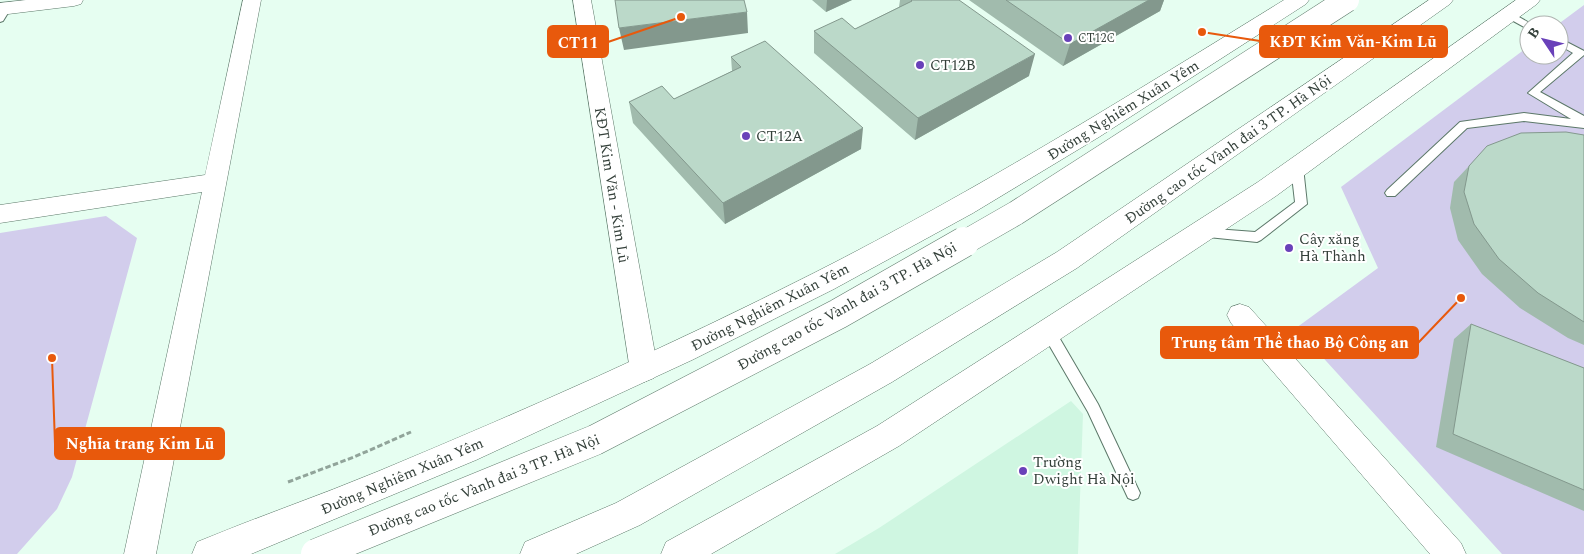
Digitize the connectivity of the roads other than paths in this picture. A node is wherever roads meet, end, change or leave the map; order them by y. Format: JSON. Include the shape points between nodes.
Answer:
{"nodes":[{"id":1,"x":74,"y":0,"type":"edge"},
{"id":2,"x":252,"y":0,"type":"edge"},
{"id":3,"x":582,"y":0,"type":"edge"},
{"id":4,"x":1299,"y":0,"type":"edge"},
{"id":5,"x":1347,"y":0,"type":"edge"},
{"id":6,"x":1443,"y":0,"type":"edge"},
{"id":7,"x":4,"y":9,"type":"edge"},
{"id":8,"x":1523,"y":14,"type":"edge"},
{"id":9,"x":1569,"y":45,"type":"edge"},
{"id":10,"x":1582,"y":51,"type":"edge"},
{"id":11,"x":1584,"y":122,"type":"edge"},
{"id":12,"x":215,"y":182,"type":"junction"},
{"id":13,"x":1391,"y":193,"type":"dead end"},
{"id":14,"x":0,"y":214,"type":"edge"},
{"id":15,"x":1240,"y":315,"type":"dead end"},
{"id":16,"x":1048,"y":331,"type":"junction"},
{"id":17,"x":644,"y":370,"type":"junction"},
{"id":18,"x":1134,"y":493,"type":"dead end"},
{"id":19,"x":140,"y":554,"type":"edge"},
{"id":20,"x":209,"y":554,"type":"edge"},
{"id":21,"x":316,"y":554,"type":"edge"},
{"id":22,"x":537,"y":554,"type":"edge"},
{"id":23,"x":678,"y":554,"type":"edge"},
{"id":24,"x":1450,"y":554,"type":"edge"}],
"edges":[{"from":1,"to":7,"type":"street"},
{"from":2,"to":12,"type":"street"},
{"from":3,"to":17,"type":"street","name":"KĐT Kim Văn - Kim Lũ"},
{"from":4,"to":17,"type":"main road","name":"Đường Nghiêm Xuân Yêm","via":[[965,205],[829,278]]},
{"from":5,"to":21,"type":"main road","name":"Đường cao tốc Vành đai 3 TP. Hà Nội","bridge":true,"via":[[1016,213],[838,314],[595,440]]},
{"from":6,"to":22,"type":"main road","name":"Đường cao tốc Vành đai 3 TP. Hà Nội","via":[[1051,270],[881,373],[628,514]]},
{"from":8,"to":16,"type":"main road"},
{"from":9,"to":10,"type":"lane"},
{"from":10,"to":11,"type":"lane","via":[[1533,93]]},
{"from":11,"to":13,"type":"lane","via":[[1524,116],[1464,125]]},
{"from":12,"to":14,"type":"street"},
{"from":12,"to":19,"type":"street"},
{"from":15,"to":24,"type":"street"},
{"from":16,"to":18,"type":"lane","via":[[1093,408]]},
{"from":16,"to":23,"type":"main road","via":[[888,436]]},
{"from":17,"to":20,"type":"main road","name":"Đường Nghiêm Xuân Yêm","via":[[392,481]]}]}
